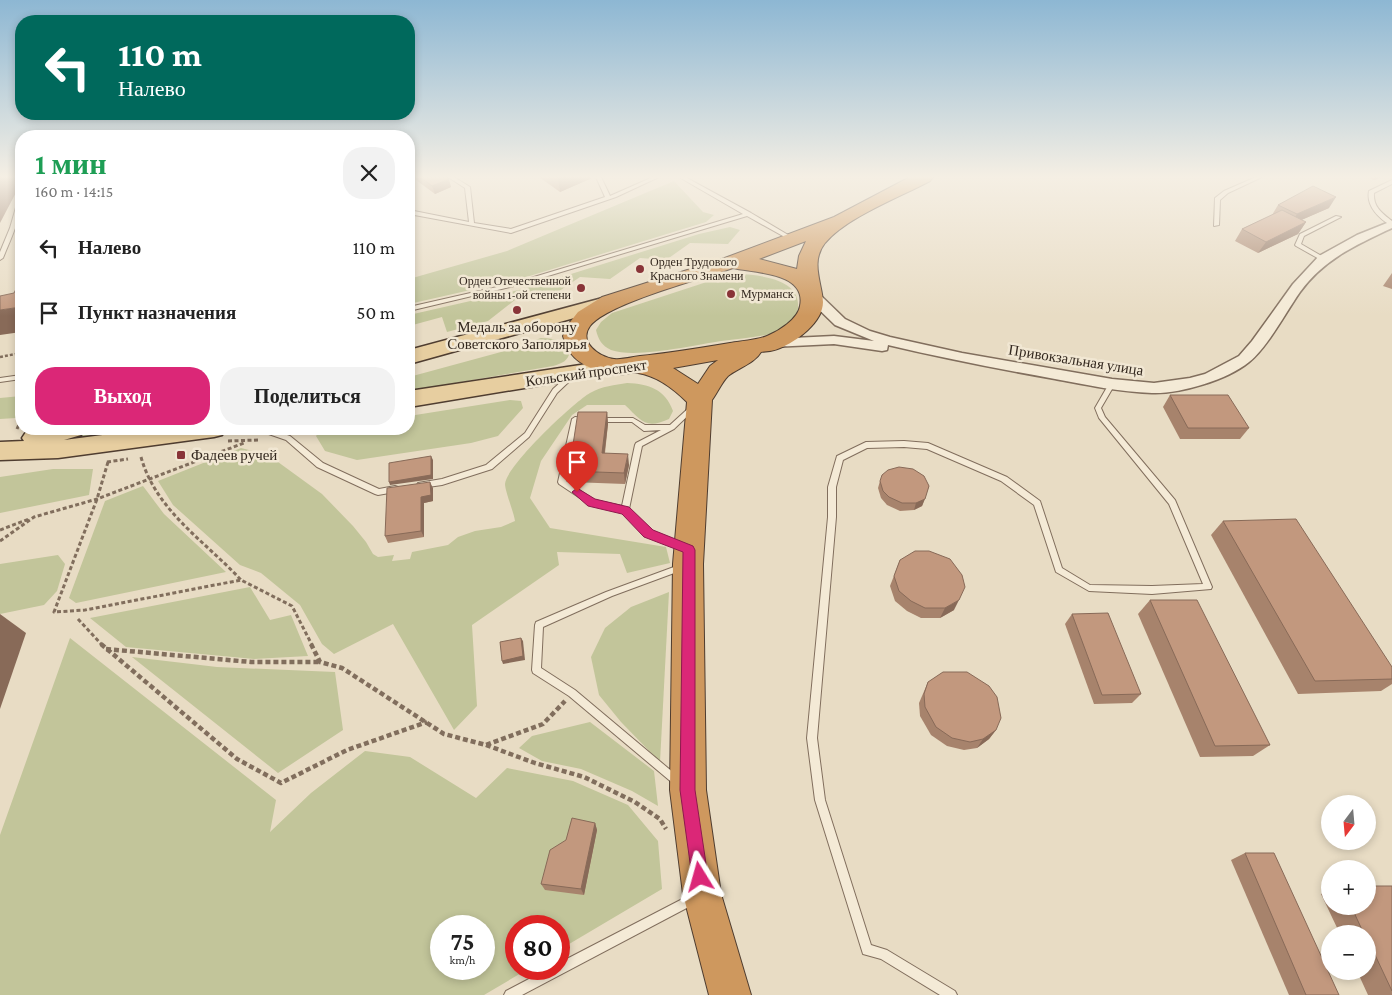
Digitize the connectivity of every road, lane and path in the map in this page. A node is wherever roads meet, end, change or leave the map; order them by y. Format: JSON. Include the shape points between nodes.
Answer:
{"nodes":[{"id":1,"x":14,"y":223,"type":"edge"},
{"id":2,"x":469,"y":223,"type":"edge"},
{"id":3,"x":533,"y":223,"type":"edge"},
{"id":4,"x":718,"y":223,"type":"edge"},
{"id":5,"x":765,"y":223,"type":"edge"},
{"id":6,"x":834,"y":223,"type":"edge"},
{"id":7,"x":837,"y":223,"type":"edge"},
{"id":8,"x":1325,"y":223,"type":"edge"},
{"id":9,"x":472,"y":224,"type":"joint"},
{"id":10,"x":1392,"y":224,"type":"edge"},
{"id":11,"x":13,"y":228,"type":"joint"},
{"id":12,"x":792,"y":239,"type":"junction"},
{"id":13,"x":0,"y":258,"type":"edge"},
{"id":14,"x":1323,"y":259,"type":"junction"},
{"id":15,"x":728,"y":263,"type":"junction"},
{"id":16,"x":810,"y":290,"type":"junction"},
{"id":17,"x":610,"y":302,"type":"junction"},
{"id":18,"x":415,"y":309,"type":"edge"},
{"id":19,"x":767,"y":344,"type":"junction"},
{"id":20,"x":15,"y":354,"type":"edge"},
{"id":21,"x":415,"y":355,"type":"edge"},
{"id":22,"x":0,"y":357,"type":"edge"},
{"id":23,"x":959,"y":357,"type":"junction"},
{"id":24,"x":638,"y":365,"type":"junction"},
{"id":25,"x":613,"y":367,"type":"junction"},
{"id":26,"x":575,"y":374,"type":"junction"},
{"id":27,"x":15,"y":378,"type":"edge"},
{"id":28,"x":0,"y":380,"type":"edge"},
{"id":29,"x":1112,"y":384,"type":"junction"},
{"id":30,"x":415,"y":398,"type":"edge"},
{"id":31,"x":700,"y":400,"type":"junction"},
{"id":32,"x":672,"y":427,"type":"junction"},
{"id":33,"x":47,"y":435,"type":"edge"},
{"id":34,"x":167,"y":435,"type":"edge"},
{"id":35,"x":279,"y":435,"type":"edge"},
{"id":36,"x":247,"y":442,"type":"dead end"},
{"id":37,"x":0,"y":446,"type":"edge"},
{"id":38,"x":0,"y":451,"type":"edge"},
{"id":39,"x":141,"y":457,"type":"dead end"},
{"id":40,"x":108,"y":462,"type":"dead end"},
{"id":41,"x":149,"y":480,"type":"junction"},
{"id":42,"x":415,"y":486,"type":"edge"},
{"id":43,"x":406,"y":488,"type":"edge"},
{"id":44,"x":96,"y":500,"type":"junction"},
{"id":45,"x":625,"y":510,"type":"junction"},
{"id":46,"x":34,"y":517,"type":"junction"},
{"id":47,"x":0,"y":530,"type":"edge"},
{"id":48,"x":0,"y":541,"type":"edge"},
{"id":49,"x":689,"y":557,"type":"junction"},
{"id":50,"x":241,"y":580,"type":"junction"},
{"id":51,"x":78,"y":619,"type":"dead end"},
{"id":52,"x":106,"y":649,"type":"junction"},
{"id":53,"x":320,"y":662,"type":"junction"},
{"id":54,"x":572,"y":693,"type":"junction"},
{"id":55,"x":427,"y":722,"type":"junction"},
{"id":56,"x":486,"y":745,"type":"junction"},
{"id":57,"x":688,"y":790,"type":"junction"},
{"id":58,"x":667,"y":832,"type":"dead end"},
{"id":59,"x":702,"y":894,"type":"junction"},
{"id":60,"x":510,"y":995,"type":"edge"},
{"id":61,"x":730,"y":995,"type":"edge"},
{"id":62,"x":951,"y":995,"type":"edge"}],
"edges":[{"from":1,"to":11,"type":"lane"},
{"from":2,"to":9,"type":"lane"},
{"from":3,"to":9,"type":"lane","via":[[511,231]]},
{"from":4,"to":18,"type":"lane","via":[[516,284]]},
{"from":5,"to":12,"type":"lane"},
{"from":6,"to":12,"type":"highway"},
{"from":7,"to":16,"type":"highway","via":[[816,242],[812,250],[807,271]]},
{"from":8,"to":14,"type":"lane","via":[[1302,235],[1298,245]]},
{"from":10,"to":14,"type":"street","name":"Привокзальная улица"},
{"from":11,"to":13,"type":"lane"},
{"from":12,"to":15,"type":"highway"},
{"from":14,"to":29,"type":"street","name":"Привокзальная улица","via":[[1297,287],[1244,359],[1210,377],[1190,383],[1154,388]]},
{"from":15,"to":16,"type":"highway","via":[[769,266],[800,279]]},
{"from":15,"to":17,"type":"highway"},
{"from":16,"to":19,"type":"highway","via":[[811,307],[804,319],[786,336]]},
{"from":16,"to":23,"type":"street","via":[[840,322],[864,334]]},
{"from":17,"to":21,"type":"main road"},
{"from":17,"to":25,"type":"highway","via":[[586,317],[574,336],[577,346],[586,356]]},
{"from":19,"to":23,"type":"street","via":[[792,340],[834,340]]},
{"from":19,"to":24,"type":"highway","name":"Кольский проспект"},
{"from":19,"to":31,"type":"highway","via":[[718,372]]},
{"from":20,"to":22,"type":"path"},
{"from":23,"to":29,"type":"street","name":"Привокзальная улица"},
{"from":24,"to":25,"type":"highway","name":"Кольский проспект"},
{"from":24,"to":31,"type":"highway","via":[[682,382]]},
{"from":25,"to":26,"type":"main road","name":"Кольский проспект"},
{"from":26,"to":30,"type":"main road","name":"Кольский проспект"},
{"from":26,"to":42,"type":"lane","via":[[555,391],[527,435],[490,467],[442,482]]},
{"from":27,"to":28,"type":"lane"},
{"from":29,"to":62,"type":"lane","via":[[1098,408],[1102,418],[1172,502],[1208,587],[1152,590],[1089,588],[1059,570],[1037,503],[1004,479],[928,446],[866,445],[840,458],[832,487],[812,738],[820,800],[867,950],[884,954]]},
{"from":31,"to":32,"type":"lane"},
{"from":31,"to":49,"type":"highway"},
{"from":32,"to":45,"type":"lane","via":[[639,445]]},
{"from":32,"to":45,"type":"lane","via":[[644,428],[633,420],[575,419],[562,482],[592,502]]},
{"from":33,"to":37,"type":"main road"},
{"from":34,"to":38,"type":"main road","via":[[58,449]]},
{"from":35,"to":43,"type":"lane","via":[[288,438],[320,465],[378,492]]},
{"from":36,"to":41,"type":"path"},
{"from":39,"to":41,"type":"path"},
{"from":40,"to":44,"type":"path"},
{"from":41,"to":44,"type":"path"},
{"from":41,"to":50,"type":"path","via":[[169,510]]},
{"from":44,"to":46,"type":"path"},
{"from":44,"to":50,"type":"path","via":[[54,612],[85,610]]},
{"from":45,"to":49,"type":"lane","via":[[649,533]]},
{"from":46,"to":47,"type":"path"},
{"from":46,"to":48,"type":"path"},
{"from":49,"to":54,"type":"lane","via":[[539,625],[536,670]]},
{"from":49,"to":57,"type":"highway"},
{"from":50,"to":53,"type":"path","via":[[292,606]]},
{"from":51,"to":52,"type":"path"},
{"from":52,"to":53,"type":"path","via":[[251,662]]},
{"from":52,"to":55,"type":"path","via":[[237,759],[281,782],[347,750]]},
{"from":53,"to":55,"type":"path","via":[[342,668]]},
{"from":54,"to":56,"type":"path","via":[[542,724]]},
{"from":54,"to":57,"type":"lane"},
{"from":55,"to":56,"type":"path","via":[[444,734]]},
{"from":56,"to":58,"type":"path","via":[[584,777],[660,819]]},
{"from":57,"to":59,"type":"highway"},
{"from":59,"to":60,"type":"lane"},
{"from":59,"to":61,"type":"highway"}]}
